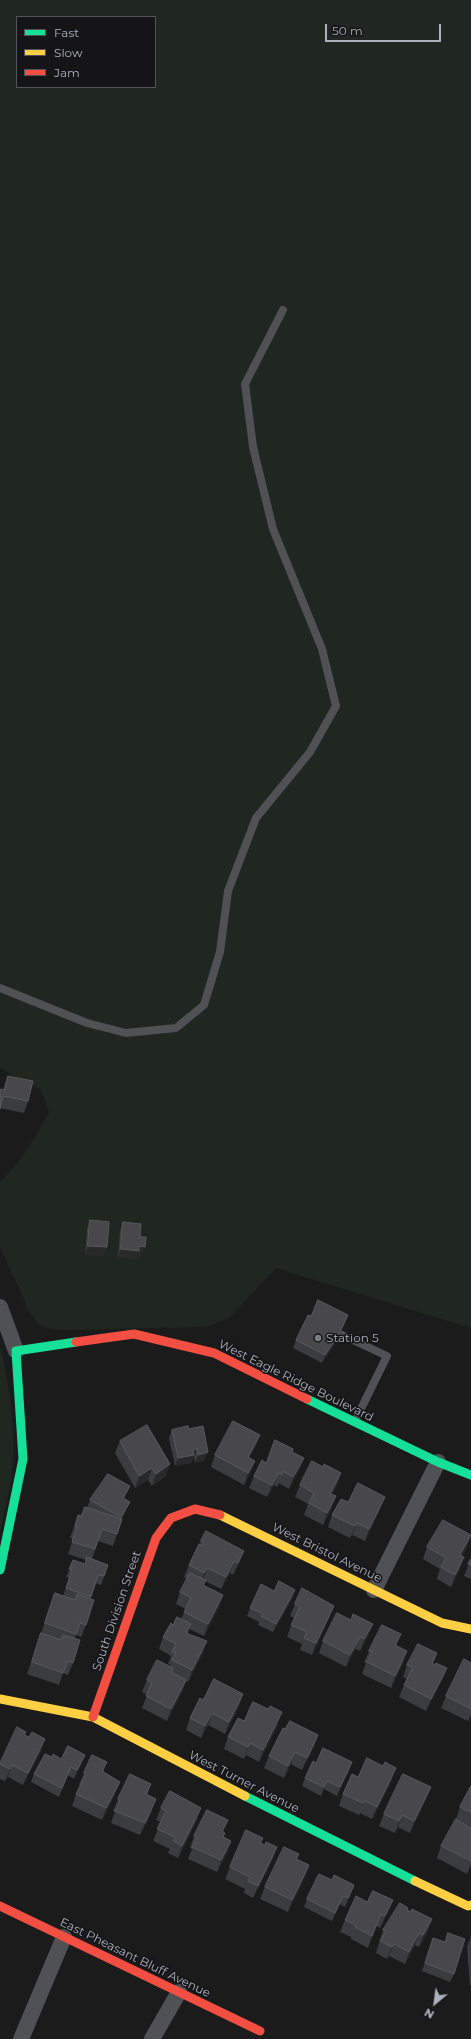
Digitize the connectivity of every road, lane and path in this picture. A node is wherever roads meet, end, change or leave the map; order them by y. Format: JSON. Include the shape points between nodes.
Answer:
{"nodes":[{"id":1,"x":283,"y":310,"type":"dead end"},
{"id":2,"x":0,"y":988,"type":"edge"},
{"id":3,"x":0,"y":1307,"type":"edge"},
{"id":4,"x":340,"y":1334,"type":"edge"},
{"id":5,"x":16,"y":1351,"type":"junction"},
{"id":6,"x":354,"y":1423,"type":"junction"},
{"id":7,"x":438,"y":1462,"type":"junction"},
{"id":8,"x":469,"y":1473,"type":"edge"},
{"id":9,"x":171,"y":1518,"type":"joint"},
{"id":10,"x":0,"y":1570,"type":"edge"},
{"id":11,"x":374,"y":1590,"type":"junction"},
{"id":12,"x":471,"y":1629,"type":"edge"},
{"id":13,"x":0,"y":1699,"type":"edge"},
{"id":14,"x":93,"y":1717,"type":"junction"},
{"id":15,"x":471,"y":1905,"type":"edge"},
{"id":16,"x":0,"y":1906,"type":"edge"},
{"id":17,"x":64,"y":1937,"type":"junction"},
{"id":18,"x":179,"y":1992,"type":"junction"},
{"id":19,"x":260,"y":2031,"type":"dead end"},
{"id":20,"x":21,"y":2039,"type":"edge"},
{"id":21,"x":152,"y":2039,"type":"edge"}],
"edges":[{"from":1,"to":2,"type":"lane","via":[[245,384],[252,439],[273,529],[322,649],[336,706],[310,752],[256,818],[228,891],[220,952],[204,1005],[176,1028],[126,1032],[87,1023]]},
{"from":3,"to":5,"type":"street"},
{"from":4,"to":6,"type":"lane","via":[[387,1356]]},
{"from":5,"to":6,"type":"street","name":"West Eagle Ridge Boulevard","via":[[134,1334],[214,1353]]},
{"from":5,"to":10,"type":"street","via":[[23,1459]]},
{"from":6,"to":7,"type":"street","name":"West Eagle Ridge Boulevard"},
{"from":7,"to":8,"type":"street","name":"West Eagle Ridge Boulevard"},
{"from":7,"to":11,"type":"street"},
{"from":9,"to":11,"type":"street","name":"West Bristol Avenue","via":[[195,1508],[223,1516]]},
{"from":9,"to":14,"type":"street","name":"South Division Street","via":[[156,1538]]},
{"from":11,"to":12,"type":"street","name":"West Bristol Avenue","via":[[442,1623]]},
{"from":13,"to":14,"type":"street","name":"West Turner Avenue"},
{"from":14,"to":15,"type":"street","name":"West Turner Avenue","via":[[280,1815],[468,1906]]},
{"from":16,"to":17,"type":"street","name":"East Pheasant Bluff Avenue"},
{"from":17,"to":18,"type":"street","name":"East Pheasant Bluff Avenue"},
{"from":17,"to":20,"type":"street"},
{"from":18,"to":19,"type":"street","name":"East Pheasant Bluff Avenue"},
{"from":18,"to":21,"type":"street"}]}
